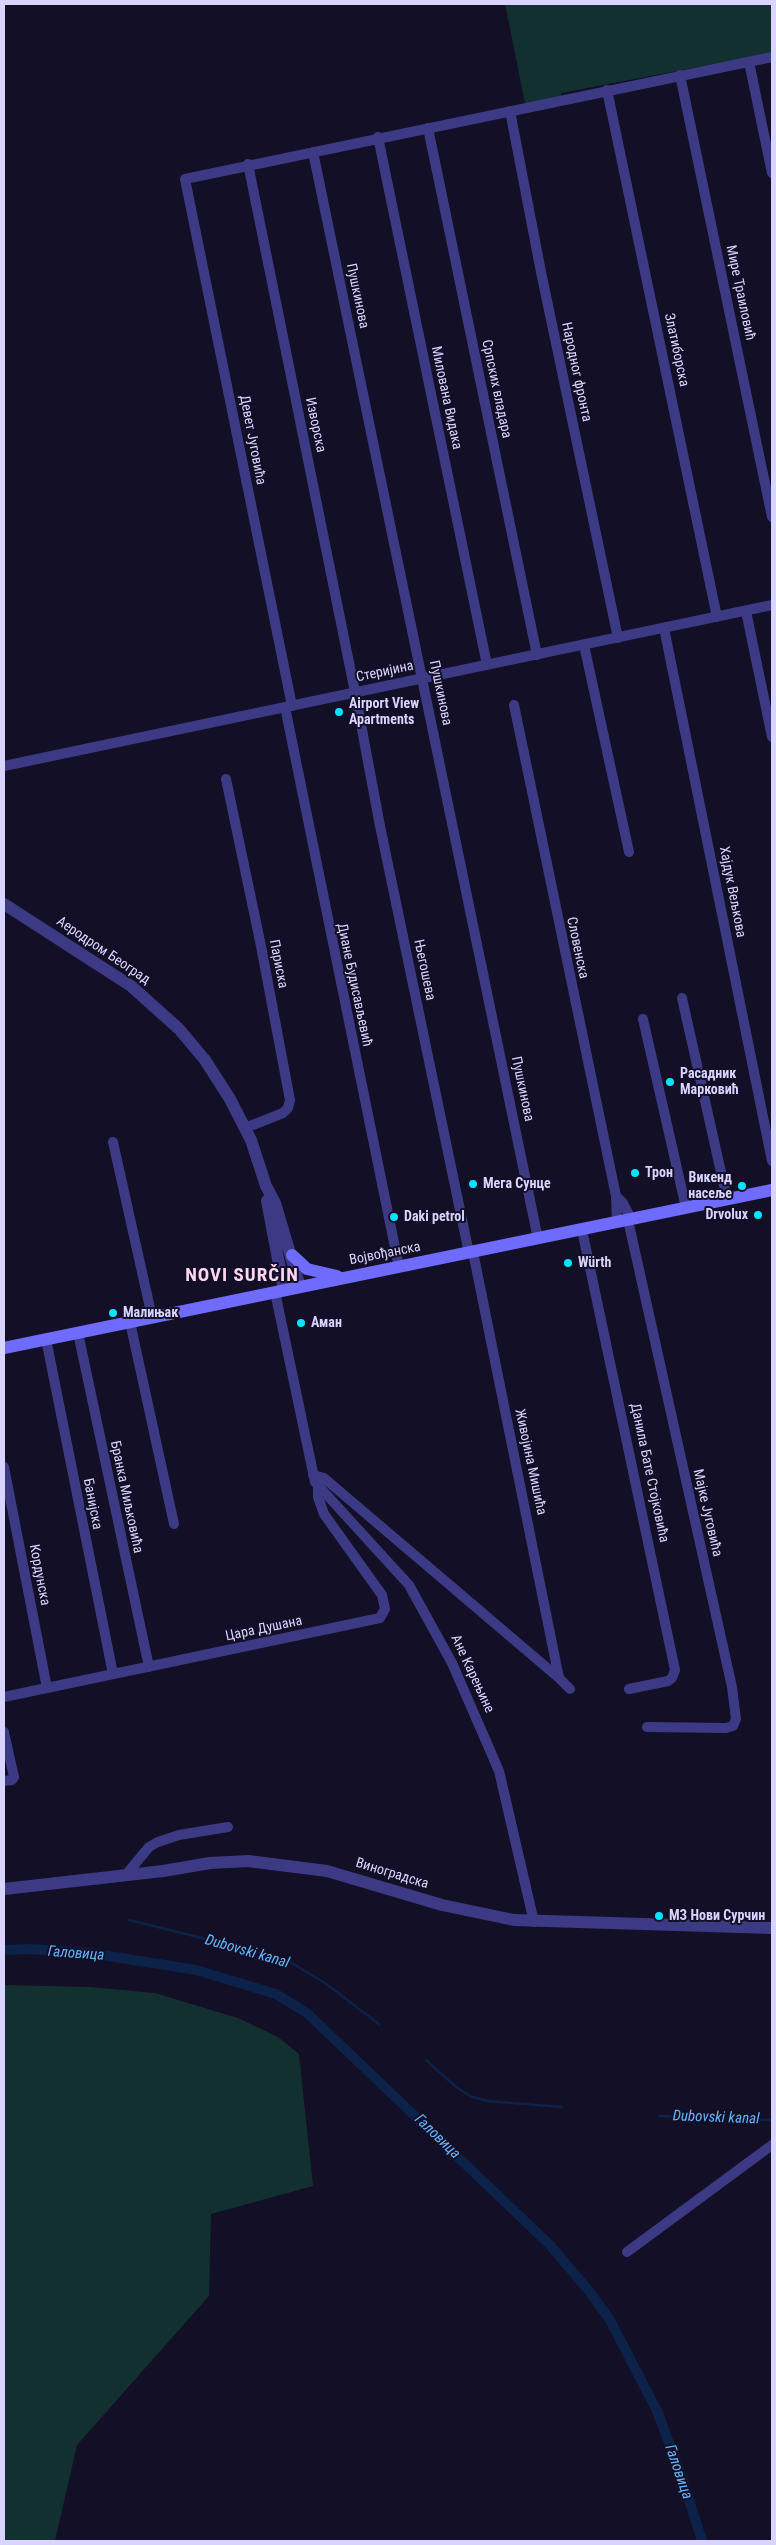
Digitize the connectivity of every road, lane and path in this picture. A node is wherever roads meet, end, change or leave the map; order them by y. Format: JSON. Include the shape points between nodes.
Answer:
{"nodes":[{"id":1,"x":772,"y":57,"type":"edge"},
{"id":2,"x":749,"y":62,"type":"junction"},
{"id":3,"x":680,"y":75,"type":"junction"},
{"id":4,"x":607,"y":90,"type":"junction"},
{"id":5,"x":510,"y":111,"type":"junction"},
{"id":6,"x":428,"y":128,"type":"junction"},
{"id":7,"x":378,"y":137,"type":"junction"},
{"id":8,"x":313,"y":152,"type":"junction"},
{"id":9,"x":248,"y":164,"type":"junction"},
{"id":10,"x":772,"y":173,"type":"edge"},
{"id":11,"x":772,"y":517,"type":"edge"},
{"id":12,"x":772,"y":605,"type":"edge"},
{"id":13,"x":746,"y":611,"type":"junction"},
{"id":14,"x":717,"y":617,"type":"junction"},
{"id":15,"x":664,"y":628,"type":"junction"},
{"id":16,"x":618,"y":638,"type":"junction"},
{"id":17,"x":584,"y":645,"type":"junction"},
{"id":18,"x":538,"y":655,"type":"junction"},
{"id":19,"x":487,"y":665,"type":"junction"},
{"id":20,"x":423,"y":678,"type":"junction"},
{"id":21,"x":355,"y":692,"type":"junction"},
{"id":22,"x":514,"y":705,"type":"dead end"},
{"id":23,"x":288,"y":707,"type":"junction"},
{"id":24,"x":772,"y":737,"type":"edge"},
{"id":25,"x":4,"y":766,"type":"edge"},
{"id":26,"x":226,"y":779,"type":"dead end"},
{"id":27,"x":629,"y":852,"type":"dead end"},
{"id":28,"x":4,"y":904,"type":"edge"},
{"id":29,"x":682,"y":998,"type":"dead end"},
{"id":30,"x":643,"y":1019,"type":"dead end"},
{"id":31,"x":245,"y":1128,"type":"junction"},
{"id":32,"x":113,"y":1142,"type":"dead end"},
{"id":33,"x":772,"y":1161,"type":"edge"},
{"id":34,"x":266,"y":1186,"type":"junction"},
{"id":35,"x":772,"y":1190,"type":"edge"},
{"id":36,"x":728,"y":1199,"type":"junction"},
{"id":37,"x":686,"y":1208,"type":"junction"},
{"id":38,"x":625,"y":1221,"type":"junction"},
{"id":39,"x":582,"y":1230,"type":"junction"},
{"id":40,"x":538,"y":1239,"type":"junction"},
{"id":41,"x":471,"y":1252,"type":"junction"},
{"id":42,"x":292,"y":1255,"type":"junction"},
{"id":43,"x":399,"y":1267,"type":"junction"},
{"id":44,"x":344,"y":1278,"type":"junction"},
{"id":45,"x":300,"y":1287,"type":"junction"},
{"id":46,"x":280,"y":1291,"type":"junction"},
{"id":47,"x":152,"y":1317,"type":"junction"},
{"id":48,"x":130,"y":1322,"type":"junction"},
{"id":49,"x":78,"y":1333,"type":"junction"},
{"id":50,"x":46,"y":1340,"type":"junction"},
{"id":51,"x":4,"y":1348,"type":"edge"},
{"id":52,"x":4,"y":1467,"type":"edge"},
{"id":53,"x":313,"y":1475,"type":"junction"},
{"id":54,"x":318,"y":1487,"type":"junction"},
{"id":55,"x":174,"y":1524,"type":"dead end"},
{"id":56,"x":149,"y":1667,"type":"junction"},
{"id":57,"x":113,"y":1674,"type":"junction"},
{"id":58,"x":559,"y":1678,"type":"junction"},
{"id":59,"x":47,"y":1688,"type":"junction"},
{"id":60,"x":570,"y":1689,"type":"dead end"},
{"id":61,"x":629,"y":1689,"type":"dead end"},
{"id":62,"x":4,"y":1697,"type":"edge"},
{"id":63,"x":647,"y":1727,"type":"dead end"},
{"id":64,"x":4,"y":1732,"type":"edge"},
{"id":65,"x":4,"y":1781,"type":"edge"},
{"id":66,"x":228,"y":1827,"type":"dead end"},
{"id":67,"x":125,"y":1876,"type":"junction"},
{"id":68,"x":4,"y":1889,"type":"edge"},
{"id":69,"x":534,"y":1922,"type":"junction"},
{"id":70,"x":772,"y":1928,"type":"edge"},
{"id":71,"x":772,"y":2144,"type":"edge"},
{"id":72,"x":627,"y":2252,"type":"dead end"}],
"edges":[{"from":1,"to":2,"type":"street"},
{"from":2,"to":3,"type":"street"},
{"from":2,"to":10,"type":"street"},
{"from":3,"to":4,"type":"street"},
{"from":3,"to":11,"type":"street","name":"Мире Траиловић"},
{"from":4,"to":5,"type":"street"},
{"from":4,"to":14,"type":"street","name":"Златиборска"},
{"from":5,"to":6,"type":"street"},
{"from":5,"to":16,"type":"street","name":"Народног фронта"},
{"from":6,"to":7,"type":"street"},
{"from":6,"to":18,"type":"street","name":"Српских владара"},
{"from":7,"to":8,"type":"street"},
{"from":7,"to":19,"type":"street","name":"Милована Видака"},
{"from":8,"to":9,"type":"street"},
{"from":8,"to":20,"type":"street","name":"Пушкинова"},
{"from":9,"to":21,"type":"street","name":"Изворска"},
{"from":9,"to":23,"type":"street","name":"Девет Југовића","via":[[185,178]]},
{"from":12,"to":13,"type":"street","name":"Стеријина"},
{"from":13,"to":14,"type":"street","name":"Стеријина"},
{"from":13,"to":24,"type":"street"},
{"from":14,"to":15,"type":"street","name":"Стеријина"},
{"from":15,"to":16,"type":"street","name":"Стеријина"},
{"from":15,"to":33,"type":"street","name":"Хајдук Вељкова"},
{"from":16,"to":17,"type":"street","name":"Стеријина"},
{"from":17,"to":18,"type":"street","name":"Стеријина"},
{"from":17,"to":27,"type":"street"},
{"from":18,"to":19,"type":"street","name":"Стеријина"},
{"from":19,"to":20,"type":"street","name":"Стеријина"},
{"from":20,"to":21,"type":"street","name":"Стеријина"},
{"from":20,"to":40,"type":"street","name":"Пушкинова"},
{"from":21,"to":23,"type":"street","name":"Стеријина"},
{"from":21,"to":41,"type":"street","name":"Његошева","via":[[380,826]]},
{"from":22,"to":38,"type":"street","name":"Словенска","via":[[616,1196]]},
{"from":23,"to":25,"type":"street","name":"Стеријина"},
{"from":23,"to":43,"type":"street","name":"Диане Будисављевић"},
{"from":26,"to":31,"type":"street","name":"Париска","via":[[290,1100],[283,1113]]},
{"from":28,"to":31,"type":"street","name":"Аеродром Београд","via":[[114,973],[152,1004],[205,1060]]},
{"from":29,"to":36,"type":"street"},
{"from":30,"to":37,"type":"street"},
{"from":31,"to":34,"type":"street","name":"Аеродром Београд"},
{"from":32,"to":47,"type":"street"},
{"from":34,"to":42,"type":"street","name":"Аеродром Београд"},
{"from":34,"to":46,"type":"street","name":"Аеродром Београд"},
{"from":35,"to":36,"type":"main road","name":"Војвођанска"},
{"from":36,"to":37,"type":"main road","name":"Војвођанска"},
{"from":37,"to":38,"type":"main road","name":"Војвођанска"},
{"from":38,"to":39,"type":"main road","name":"Војвођанска"},
{"from":38,"to":63,"type":"street","name":"Мајке Југовића","via":[[732,1687],[736,1719],[733,1726],[726,1728]]},
{"from":39,"to":40,"type":"main road","name":"Војвођанска"},
{"from":39,"to":61,"type":"street","name":"Данила Бате Стојковића","via":[[675,1670],[668,1681]]},
{"from":40,"to":41,"type":"main road","name":"Војвођанска"},
{"from":41,"to":43,"type":"main road","name":"Војвођанска"},
{"from":41,"to":58,"type":"street","name":"Живојина Мишића"},
{"from":42,"to":44,"type":"main road","via":[[313,1271]]},
{"from":42,"to":45,"type":"street","name":"Аеродром Београд"},
{"from":43,"to":44,"type":"main road","name":"Војвођанска"},
{"from":44,"to":45,"type":"main road","name":"Војвођанска"},
{"from":45,"to":46,"type":"main road","name":"Војвођанска"},
{"from":46,"to":47,"type":"main road","name":"Војвођанска"},
{"from":46,"to":53,"type":"street","name":"Ане Карењине"},
{"from":47,"to":48,"type":"main road","name":"Војвођанска"},
{"from":48,"to":49,"type":"main road","name":"Војвођанска"},
{"from":48,"to":55,"type":"street"},
{"from":49,"to":50,"type":"main road","name":"Војвођанска"},
{"from":49,"to":56,"type":"street","name":"Бранка Миљковића"},
{"from":50,"to":51,"type":"main road","name":"Војвођанска"},
{"from":50,"to":57,"type":"street","name":"Банијска"},
{"from":52,"to":59,"type":"street","name":"Кордунска"},
{"from":53,"to":54,"type":"street","name":"Ане Карењине"},
{"from":53,"to":58,"type":"street","via":[[324,1478]]},
{"from":54,"to":56,"type":"street","name":"Цара Душана","via":[[324,1514],[382,1595],[384,1614],[374,1620]]},
{"from":54,"to":69,"type":"street","name":"Ане Карењине","via":[[409,1585],[452,1663],[499,1770]]},
{"from":56,"to":57,"type":"street","name":"Цара Душана"},
{"from":57,"to":59,"type":"street","name":"Цара Душана"},
{"from":58,"to":60,"type":"street"},
{"from":59,"to":62,"type":"street","name":"Цара Душана"},
{"from":64,"to":65,"type":"street","via":[[14,1777]]},
{"from":66,"to":67,"type":"street","via":[[158,1842]]},
{"from":67,"to":68,"type":"street","name":"Виноградска"},
{"from":67,"to":69,"type":"street","name":"Виноградска","via":[[218,1862],[289,1865],[349,1877],[451,1907]]},
{"from":69,"to":70,"type":"street","name":"Виноградска"},
{"from":71,"to":72,"type":"street"}]}
